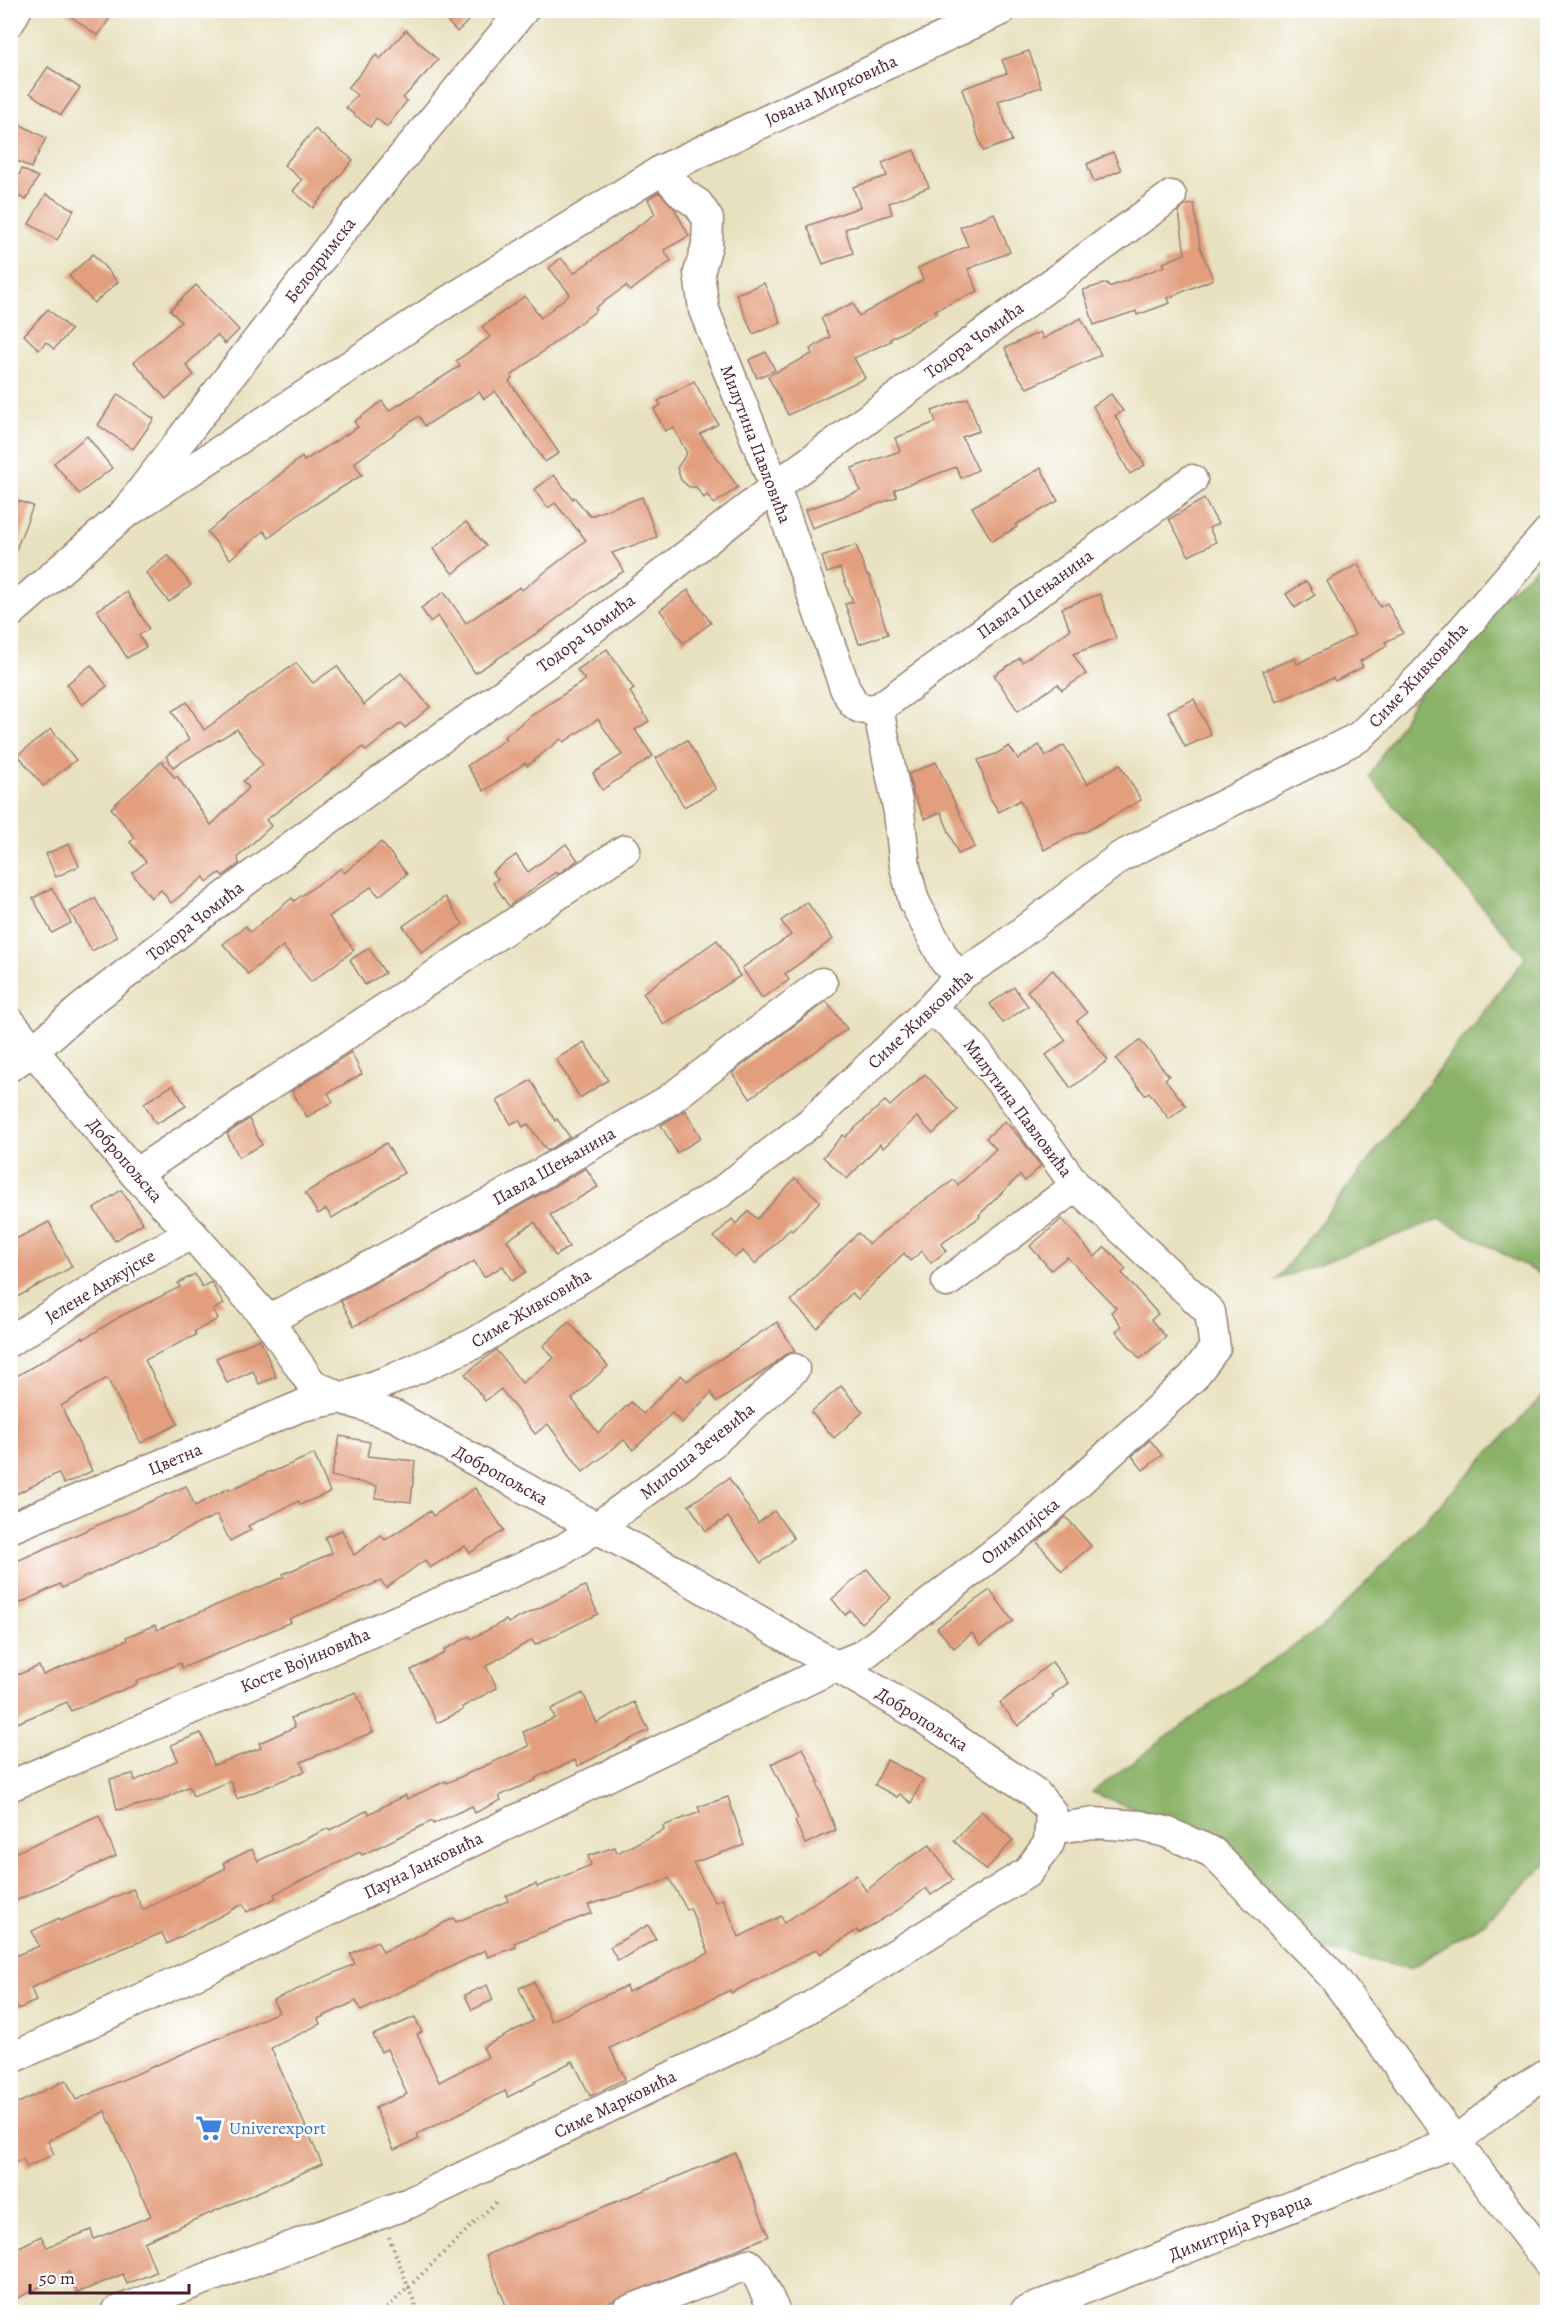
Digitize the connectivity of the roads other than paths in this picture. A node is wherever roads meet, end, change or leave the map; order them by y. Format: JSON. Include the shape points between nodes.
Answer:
{"nodes":[{"id":1,"x":16,"y":10,"type":"edge"},
{"id":2,"x":524,"y":10,"type":"edge"},
{"id":3,"x":1001,"y":10,"type":"edge"},
{"id":4,"x":10,"y":21,"type":"edge"},
{"id":5,"x":662,"y":170,"type":"junction"},
{"id":6,"x":1171,"y":196,"type":"dead end"},
{"id":7,"x":1192,"y":480,"type":"dead end"},
{"id":8,"x":775,"y":487,"type":"junction"},
{"id":9,"x":123,"y":515,"type":"junction"},
{"id":10,"x":1548,"y":531,"type":"edge"},
{"id":11,"x":10,"y":613,"type":"edge"},
{"id":12,"x":878,"y":709,"type":"junction"},
{"id":13,"x":625,"y":850,"type":"dead end"},
{"id":14,"x":960,"y":976,"type":"junction"},
{"id":15,"x":822,"y":983,"type":"dead end"},
{"id":16,"x":929,"y":1010,"type":"junction"},
{"id":17,"x":10,"y":1022,"type":"edge"},
{"id":18,"x":22,"y":1059,"type":"edge"},
{"id":19,"x":135,"y":1174,"type":"junction"},
{"id":20,"x":1076,"y":1186,"type":"junction"},
{"id":21,"x":192,"y":1233,"type":"junction"},
{"id":22,"x":947,"y":1282,"type":"dead end"},
{"id":23,"x":268,"y":1320,"type":"junction"},
{"id":24,"x":10,"y":1341,"type":"edge"},
{"id":25,"x":794,"y":1369,"type":"dead end"},
{"id":26,"x":1193,"y":1377,"type":"joint"},
{"id":27,"x":341,"y":1398,"type":"junction"},
{"id":28,"x":10,"y":1528,"type":"edge"},
{"id":29,"x":596,"y":1528,"type":"junction"},
{"id":30,"x":834,"y":1666,"type":"junction"},
{"id":31,"x":10,"y":1786,"type":"edge"},
{"id":32,"x":1051,"y":1821,"type":"junction"},
{"id":33,"x":10,"y":2059,"type":"edge"},
{"id":34,"x":1548,"y":2073,"type":"edge"},
{"id":35,"x":1455,"y":2142,"type":"junction"},
{"id":36,"x":1548,"y":2262,"type":"edge"},
{"id":37,"x":116,"y":2313,"type":"edge"},
{"id":38,"x":626,"y":2313,"type":"edge"},
{"id":39,"x":776,"y":2313,"type":"edge"},
{"id":40,"x":1025,"y":2313,"type":"edge"}],
"edges":[{"from":1,"to":4,"type":"street"},
{"from":2,"to":9,"type":"street","name":"Белодримска","via":[[341,232]]},
{"from":3,"to":5,"type":"street","name":"Јована Мирковића"},
{"from":5,"to":8,"type":"street","name":"Милутина Павловића","via":[[708,219],[707,244],[699,273],[705,310]]},
{"from":5,"to":9,"type":"street","name":"Белодримска","via":[[447,302]]},
{"from":6,"to":8,"type":"street","name":"Тодора Чомића"},
{"from":7,"to":12,"type":"street","name":"Павла Шењанина"},
{"from":8,"to":12,"type":"street","name":"Милутина Павловића","via":[[845,688],[862,710]]},
{"from":8,"to":18,"type":"street","name":"Тодора Чомића","via":[[557,656],[249,878]]},
{"from":9,"to":11,"type":"street","name":"Белодримска"},
{"from":10,"to":14,"type":"street","name":"Симе Живковића","via":[[1424,674],[1359,738],[1120,857]]},
{"from":12,"to":14,"type":"street","via":[[914,901],[945,961]]},
{"from":13,"to":19,"type":"street"},
{"from":14,"to":16,"type":"street","name":"Симе Живковића"},
{"from":15,"to":23,"type":"street","name":"Павла Шењанина","via":[[669,1100],[499,1198]]},
{"from":16,"to":20,"type":"street","name":"Милутина Павловића","via":[[971,1045]]},
{"from":16,"to":27,"type":"street","name":"Симе Живковића","via":[[812,1122],[721,1192],[473,1344]]},
{"from":17,"to":18,"type":"street"},
{"from":18,"to":19,"type":"street","name":"Добропољска"},
{"from":19,"to":21,"type":"street","name":"Добропољска"},
{"from":20,"to":22,"type":"street"},
{"from":20,"to":26,"type":"street","name":"Милутина Павловића","via":[[1210,1312],[1215,1348]]},
{"from":21,"to":23,"type":"street","name":"Добропољска"},
{"from":21,"to":24,"type":"street","name":"Јелене Анжујске","via":[[136,1262]]},
{"from":23,"to":27,"type":"street","name":"Добропољска","via":[[312,1384]]},
{"from":25,"to":29,"type":"street","name":"Милоша Зечевића","via":[[712,1443]]},
{"from":26,"to":30,"type":"street","name":"Олимпијска","via":[[1036,1521],[863,1655]]},
{"from":27,"to":28,"type":"street","name":"Цветна","via":[[301,1406]]},
{"from":27,"to":29,"type":"street","name":"Добропољска","via":[[395,1416]]},
{"from":29,"to":30,"type":"street","name":"Добропољска"},
{"from":29,"to":31,"type":"street","name":"Косте Војиновића","via":[[561,1551]]},
{"from":30,"to":32,"type":"street","name":"Добропољска","via":[[924,1718],[1035,1793]]},
{"from":30,"to":33,"type":"street","name":"Пауна Јанковића","via":[[219,1963]]},
{"from":32,"to":35,"type":"street","via":[[1141,1826],[1212,1852],[1332,1975]]},
{"from":32,"to":37,"type":"street","name":"Симе Марковића","via":[[1049,1843],[1028,1872],[786,2022],[409,2203]]},
{"from":34,"to":35,"type":"street","name":"Димитрија Руварца"},
{"from":35,"to":36,"type":"street"},
{"from":35,"to":40,"type":"street","name":"Димитрија Руварца"},
{"from":38,"to":39,"type":"street","via":[[748,2264]]}]}
